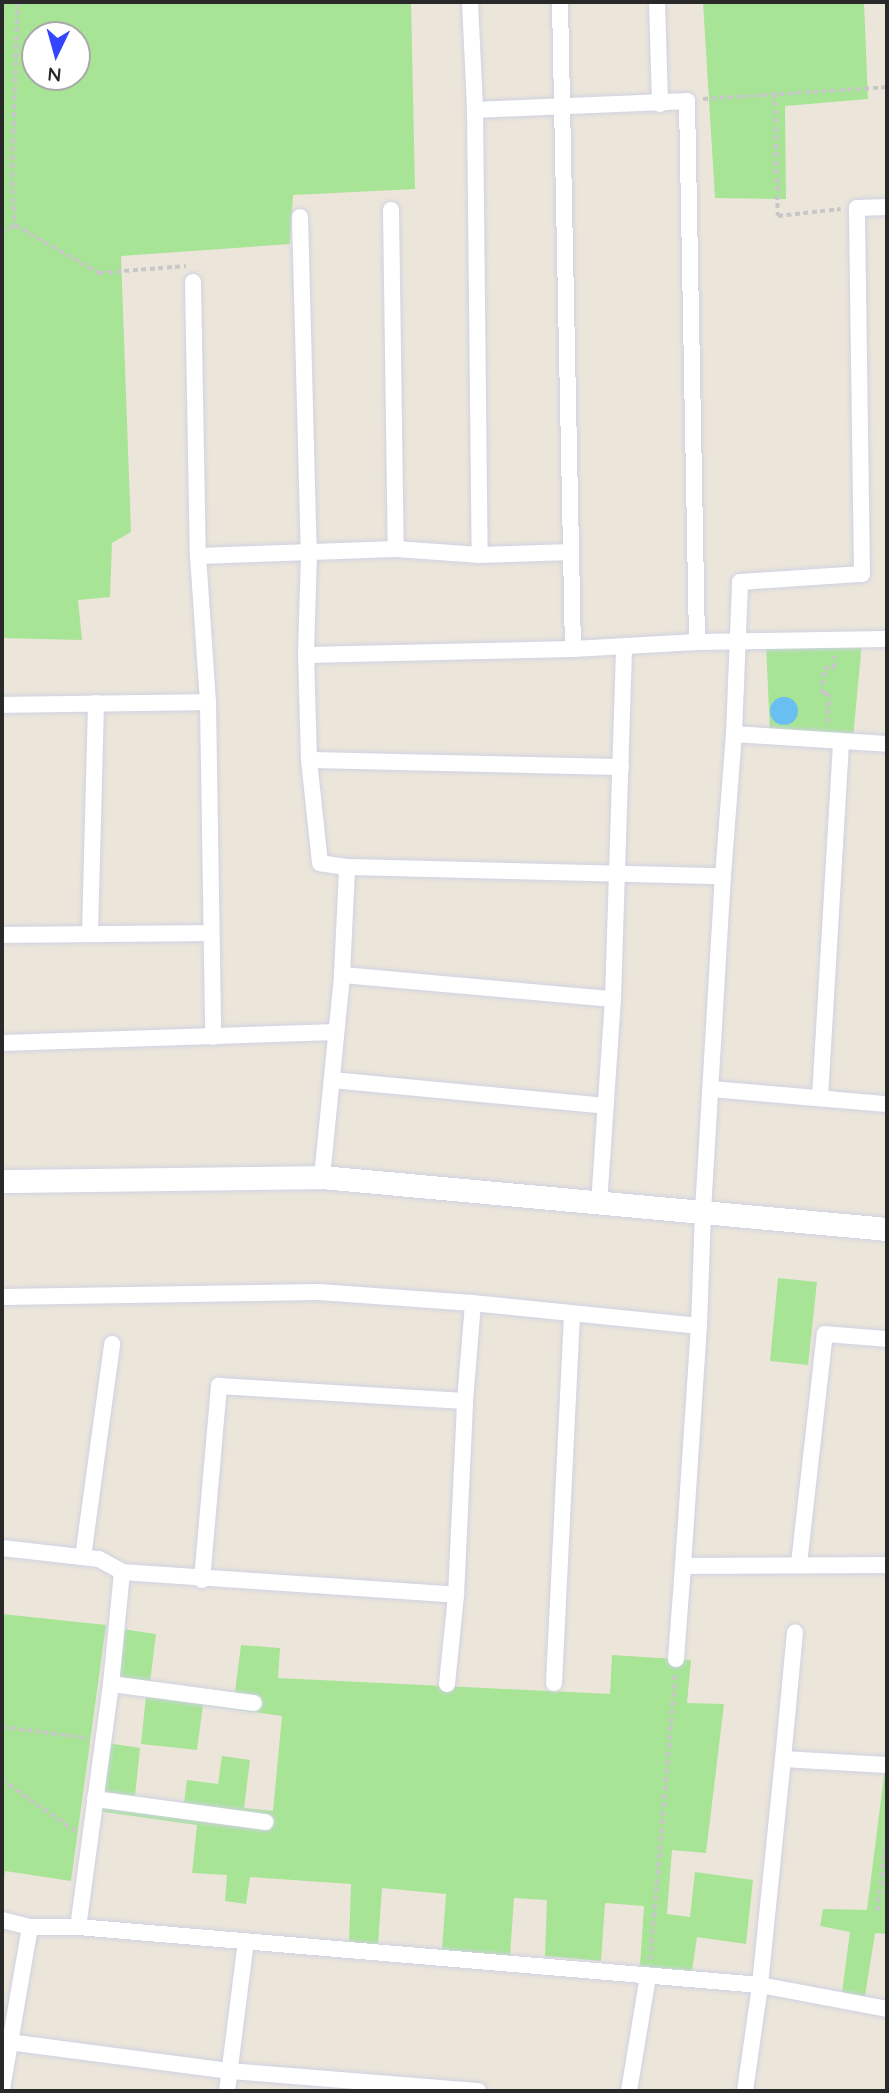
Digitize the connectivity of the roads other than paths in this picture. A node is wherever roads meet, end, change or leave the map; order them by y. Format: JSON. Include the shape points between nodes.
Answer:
{"nodes":[{"id":1,"x":470,"y":2,"type":"edge"},
{"id":2,"x":561,"y":2,"type":"edge"},
{"id":3,"x":657,"y":2,"type":"edge"},
{"id":4,"x":660,"y":104,"type":"junction"},
{"id":5,"x":564,"y":108,"type":"junction"},
{"id":6,"x":475,"y":110,"type":"junction"},
{"id":7,"x":887,"y":207,"type":"edge"},
{"id":8,"x":391,"y":210,"type":"dead end"},
{"id":9,"x":300,"y":217,"type":"dead end"},
{"id":10,"x":192,"y":282,"type":"road end"},
{"id":11,"x":396,"y":549,"type":"junction"},
{"id":12,"x":309,"y":552,"type":"junction"},
{"id":13,"x":571,"y":552,"type":"junction"},
{"id":14,"x":480,"y":555,"type":"junction"},
{"id":15,"x":198,"y":556,"type":"junction"},
{"id":16,"x":887,"y":639,"type":"edge"},
{"id":17,"x":738,"y":641,"type":"junction"},
{"id":18,"x":697,"y":642,"type":"junction"},
{"id":19,"x":624,"y":647,"type":"junction"},
{"id":20,"x":573,"y":649,"type":"junction"},
{"id":21,"x":306,"y":655,"type":"junction"},
{"id":22,"x":208,"y":702,"type":"junction"},
{"id":23,"x":96,"y":704,"type":"junction"},
{"id":24,"x":2,"y":705,"type":"edge"},
{"id":25,"x":734,"y":734,"type":"junction"},
{"id":26,"x":833,"y":741,"type":"junction"},
{"id":27,"x":887,"y":744,"type":"edge"},
{"id":28,"x":309,"y":760,"type":"junction"},
{"id":29,"x":621,"y":767,"type":"junction"},
{"id":30,"x":347,"y":867,"type":"junction"},
{"id":31,"x":619,"y":873,"type":"junction"},
{"id":32,"x":723,"y":876,"type":"junction"},
{"id":33,"x":90,"y":933,"type":"junction"},
{"id":34,"x":211,"y":933,"type":"junction"},
{"id":35,"x":2,"y":935,"type":"edge"},
{"id":36,"x":342,"y":975,"type":"junction"},
{"id":37,"x":614,"y":999,"type":"junction"},
{"id":38,"x":336,"y":1032,"type":"junction"},
{"id":39,"x":213,"y":1037,"type":"junction"},
{"id":40,"x":2,"y":1043,"type":"edge"},
{"id":41,"x":331,"y":1080,"type":"junction"},
{"id":42,"x":712,"y":1089,"type":"junction"},
{"id":43,"x":820,"y":1097,"type":"junction"},
{"id":44,"x":887,"y":1104,"type":"edge"},
{"id":45,"x":606,"y":1106,"type":"junction"},
{"id":46,"x":322,"y":1177,"type":"junction"},
{"id":47,"x":2,"y":1181,"type":"edge"},
{"id":48,"x":2,"y":1189,"type":"edge"},
{"id":49,"x":599,"y":1205,"type":"junction"},
{"id":50,"x":703,"y":1215,"type":"junction"},
{"id":51,"x":887,"y":1229,"type":"edge"},
{"id":52,"x":887,"y":1236,"type":"edge"},
{"id":53,"x":2,"y":1297,"type":"edge"},
{"id":54,"x":473,"y":1303,"type":"junction"},
{"id":55,"x":572,"y":1314,"type":"junction"},
{"id":56,"x":699,"y":1326,"type":"junction"},
{"id":57,"x":887,"y":1339,"type":"edge"},
{"id":58,"x":112,"y":1344,"type":"dead end"},
{"id":59,"x":465,"y":1401,"type":"junction"},
{"id":60,"x":2,"y":1548,"type":"edge"},
{"id":61,"x":83,"y":1557,"type":"junction"},
{"id":62,"x":799,"y":1564,"type":"junction"},
{"id":63,"x":887,"y":1565,"type":"edge"},
{"id":64,"x":683,"y":1566,"type":"junction"},
{"id":65,"x":122,"y":1572,"type":"junction"},
{"id":66,"x":202,"y":1580,"type":"junction"},
{"id":67,"x":456,"y":1595,"type":"junction"},
{"id":68,"x":795,"y":1633,"type":"dead end"},
{"id":69,"x":677,"y":1659,"type":"road end"},
{"id":70,"x":111,"y":1684,"type":"junction"},
{"id":71,"x":447,"y":1684,"type":"dead end"},
{"id":72,"x":555,"y":1684,"type":"dead end"},
{"id":73,"x":254,"y":1703,"type":"dead end"},
{"id":74,"x":783,"y":1759,"type":"junction"},
{"id":75,"x":887,"y":1765,"type":"edge"},
{"id":76,"x":95,"y":1799,"type":"junction"},
{"id":77,"x":265,"y":1822,"type":"dead end"},
{"id":78,"x":2,"y":1920,"type":"edge"},
{"id":79,"x":30,"y":1927,"type":"junction"},
{"id":80,"x":78,"y":1927,"type":"junction"},
{"id":81,"x":246,"y":1941,"type":"junction"},
{"id":82,"x":648,"y":1976,"type":"junction"},
{"id":83,"x":761,"y":1985,"type":"junction"},
{"id":84,"x":887,"y":2009,"type":"edge"},
{"id":85,"x":9,"y":2042,"type":"junction"},
{"id":86,"x":230,"y":2071,"type":"junction"},
{"id":87,"x":2,"y":2089,"type":"edge"},
{"id":88,"x":227,"y":2091,"type":"edge"},
{"id":89,"x":478,"y":2091,"type":"edge"},
{"id":90,"x":629,"y":2091,"type":"edge"},
{"id":91,"x":745,"y":2091,"type":"edge"}],
"edges":[{"from":1,"to":6,"type":"street"},
{"from":2,"to":5,"type":"street"},
{"from":3,"to":4,"type":"street"},
{"from":4,"to":5,"type":"street"},
{"from":4,"to":18,"type":"street","via":[[687,101]]},
{"from":5,"to":6,"type":"street"},
{"from":5,"to":13,"type":"street"},
{"from":6,"to":14,"type":"street"},
{"from":7,"to":17,"type":"street","via":[[857,208],[862,573],[740,582]]},
{"from":8,"to":11,"type":"street"},
{"from":9,"to":12,"type":"street"},
{"from":10,"to":15,"type":"street"},
{"from":11,"to":12,"type":"street"},
{"from":11,"to":14,"type":"street"},
{"from":12,"to":15,"type":"street"},
{"from":12,"to":21,"type":"street"},
{"from":13,"to":14,"type":"street"},
{"from":13,"to":20,"type":"street"},
{"from":15,"to":22,"type":"street"},
{"from":16,"to":17,"type":"street"},
{"from":17,"to":18,"type":"street"},
{"from":17,"to":25,"type":"street"},
{"from":18,"to":19,"type":"street"},
{"from":19,"to":20,"type":"street"},
{"from":19,"to":29,"type":"street"},
{"from":20,"to":21,"type":"street"},
{"from":21,"to":28,"type":"street"},
{"from":22,"to":23,"type":"street"},
{"from":22,"to":34,"type":"street"},
{"from":23,"to":24,"type":"street"},
{"from":23,"to":33,"type":"street"},
{"from":25,"to":26,"type":"street"},
{"from":25,"to":32,"type":"street"},
{"from":26,"to":27,"type":"street"},
{"from":26,"to":43,"type":"street"},
{"from":28,"to":29,"type":"street"},
{"from":28,"to":30,"type":"street","via":[[320,863]]},
{"from":29,"to":31,"type":"street"},
{"from":30,"to":31,"type":"street"},
{"from":30,"to":36,"type":"street"},
{"from":31,"to":32,"type":"street"},
{"from":31,"to":37,"type":"street"},
{"from":32,"to":42,"type":"street"},
{"from":33,"to":34,"type":"street"},
{"from":33,"to":35,"type":"street"},
{"from":34,"to":39,"type":"street"},
{"from":36,"to":37,"type":"street"},
{"from":36,"to":38,"type":"street"},
{"from":37,"to":45,"type":"street"},
{"from":38,"to":39,"type":"street"},
{"from":38,"to":41,"type":"street"},
{"from":39,"to":40,"type":"street"},
{"from":41,"to":45,"type":"street"},
{"from":41,"to":46,"type":"street"},
{"from":42,"to":43,"type":"street"},
{"from":42,"to":50,"type":"street"},
{"from":43,"to":44,"type":"street"},
{"from":45,"to":49,"type":"street"},
{"from":46,"to":47,"type":"street"},
{"from":46,"to":49,"type":"street"},
{"from":48,"to":50,"type":"street","via":[[323,1186]]},
{"from":49,"to":50,"type":"street"},
{"from":50,"to":51,"type":"street"},
{"from":50,"to":52,"type":"street"},
{"from":50,"to":56,"type":"street"},
{"from":53,"to":54,"type":"street","via":[[318,1292]]},
{"from":54,"to":55,"type":"street"},
{"from":54,"to":59,"type":"street"},
{"from":55,"to":56,"type":"street"},
{"from":55,"to":72,"type":"street"},
{"from":56,"to":64,"type":"street"},
{"from":57,"to":62,"type":"street","via":[[825,1334]]},
{"from":58,"to":61,"type":"street"},
{"from":59,"to":66,"type":"street","via":[[219,1387]]},
{"from":59,"to":67,"type":"street"},
{"from":60,"to":61,"type":"street"},
{"from":61,"to":65,"type":"street","via":[[99,1559]]},
{"from":62,"to":63,"type":"street"},
{"from":62,"to":64,"type":"street"},
{"from":64,"to":69,"type":"street"},
{"from":65,"to":66,"type":"street"},
{"from":65,"to":70,"type":"street"},
{"from":66,"to":67,"type":"street"},
{"from":67,"to":71,"type":"street"},
{"from":68,"to":74,"type":"street"},
{"from":70,"to":73,"type":"street"},
{"from":70,"to":76,"type":"street"},
{"from":74,"to":75,"type":"street"},
{"from":74,"to":83,"type":"street"},
{"from":76,"to":77,"type":"street"},
{"from":76,"to":80,"type":"street"},
{"from":78,"to":79,"type":"street"},
{"from":79,"to":80,"type":"street"},
{"from":79,"to":85,"type":"street"},
{"from":80,"to":81,"type":"street"},
{"from":81,"to":82,"type":"street"},
{"from":81,"to":86,"type":"street"},
{"from":82,"to":83,"type":"street"},
{"from":82,"to":90,"type":"street"},
{"from":83,"to":84,"type":"street"},
{"from":83,"to":91,"type":"street"},
{"from":85,"to":86,"type":"street"},
{"from":85,"to":87,"type":"street"},
{"from":86,"to":88,"type":"street"},
{"from":86,"to":89,"type":"street"}]}
